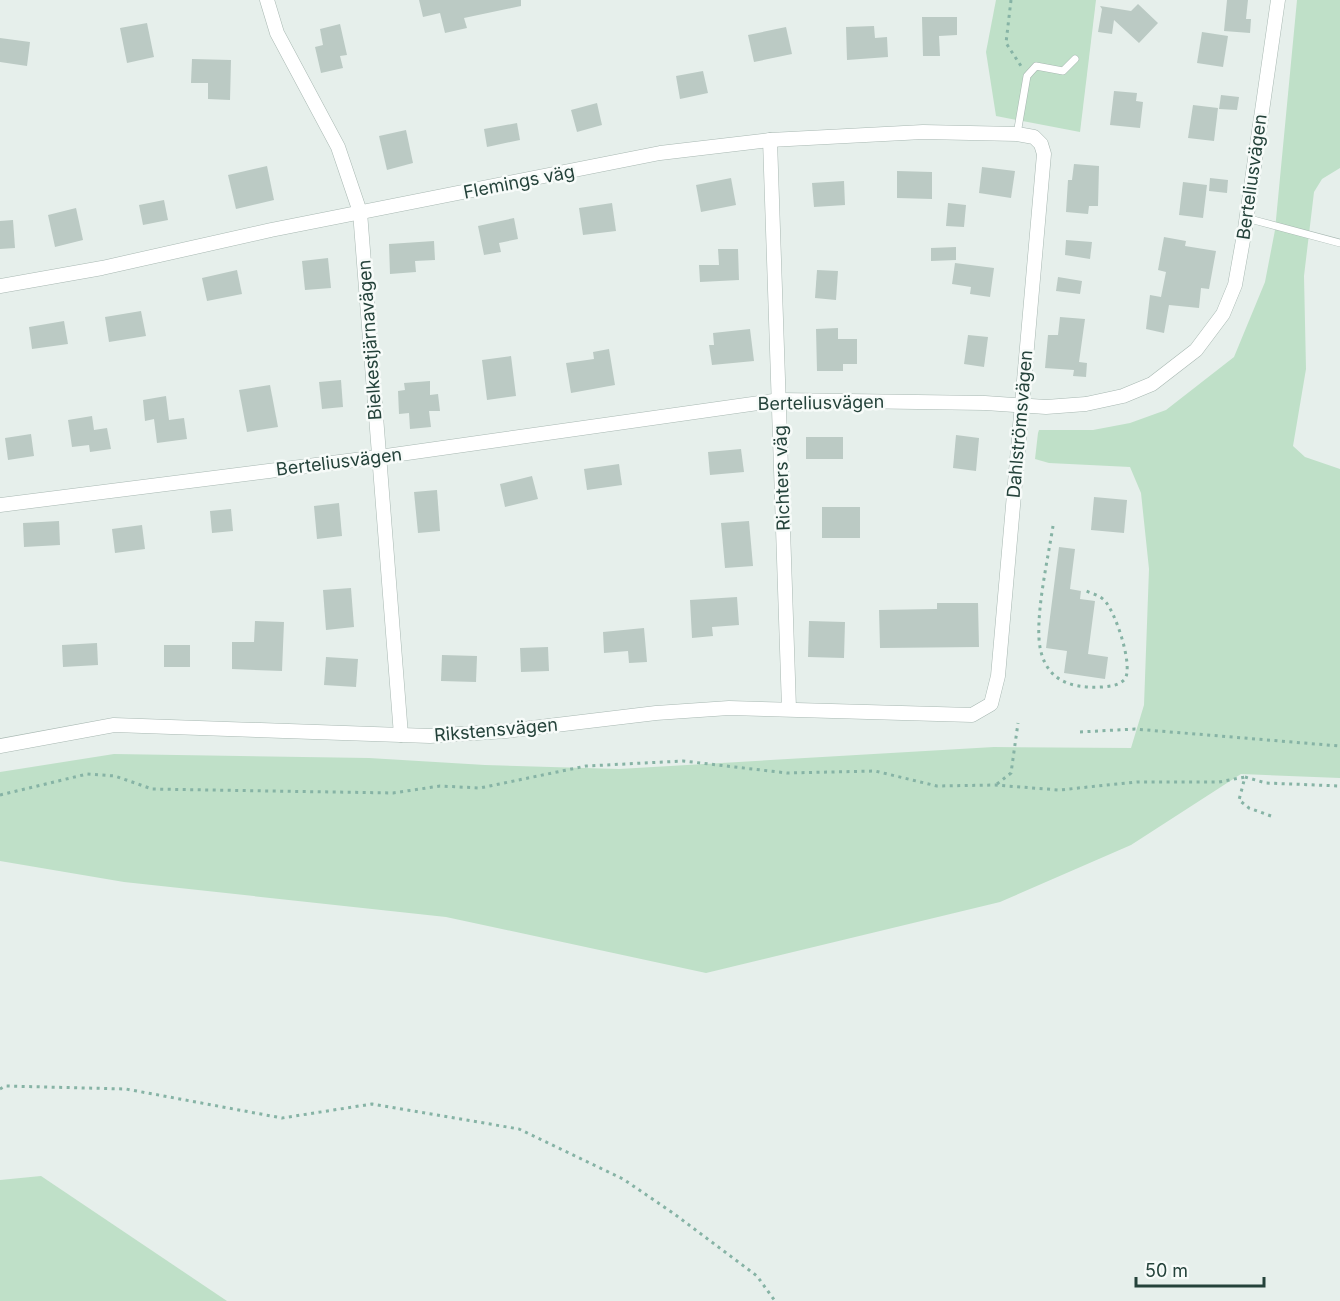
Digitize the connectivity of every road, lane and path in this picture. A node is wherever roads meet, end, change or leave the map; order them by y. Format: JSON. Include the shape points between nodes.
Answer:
{"nodes":[{"id":1,"x":267,"y":0,"type":"edge"},
{"id":2,"x":1011,"y":0,"type":"edge"},
{"id":3,"x":1278,"y":0,"type":"edge"},
{"id":4,"x":1075,"y":59,"type":"dead end"},
{"id":5,"x":1027,"y":76,"type":"junction"},
{"id":6,"x":1017,"y":134,"type":"junction"},
{"id":7,"x":770,"y":140,"type":"junction"},
{"id":8,"x":1041,"y":144,"type":"joint"},
{"id":9,"x":360,"y":212,"type":"junction"},
{"id":10,"x":1246,"y":218,"type":"junction"},
{"id":11,"x":1340,"y":243,"type":"edge"},
{"id":12,"x":0,"y":286,"type":"edge"},
{"id":13,"x":780,"y":400,"type":"junction"},
{"id":14,"x":1021,"y":406,"type":"junction"},
{"id":15,"x":379,"y":457,"type":"junction"},
{"id":16,"x":0,"y":505,"type":"edge"},
{"id":17,"x":1053,"y":526,"type":"dead end"},
{"id":18,"x":1084,"y":590,"type":"dead end"},
{"id":19,"x":991,"y":704,"type":"joint"},
{"id":20,"x":789,"y":708,"type":"junction"},
{"id":21,"x":1018,"y":723,"type":"dead end"},
{"id":22,"x":1080,"y":732,"type":"dead end"},
{"id":23,"x":401,"y":735,"type":"junction"},
{"id":24,"x":0,"y":746,"type":"edge"},
{"id":25,"x":1340,"y":746,"type":"edge"},
{"id":26,"x":1245,"y":777,"type":"junction"},
{"id":27,"x":995,"y":785,"type":"junction"},
{"id":28,"x":1340,"y":786,"type":"edge"},
{"id":29,"x":0,"y":795,"type":"edge"},
{"id":30,"x":1271,"y":816,"type":"dead end"},
{"id":31,"x":0,"y":1089,"type":"edge"},
{"id":32,"x":775,"y":1301,"type":"edge"}],
"edges":[{"from":1,"to":9,"type":"street","name":"Bielkestjärnavägen","via":[[277,33],[338,147]]},
{"from":2,"to":5,"type":"path","via":[[1006,43]]},
{"from":3,"to":10,"type":"street","name":"Berteliusvägen"},
{"from":4,"to":5,"type":"lane","via":[[1063,71],[1036,66]]},
{"from":5,"to":6,"type":"lane"},
{"from":6,"to":7,"type":"street","name":"Flemings väg","via":[[923,132]]},
{"from":6,"to":8,"type":"street","name":"Flemings väg","via":[[1034,137]]},
{"from":7,"to":9,"type":"street","name":"Flemings väg","via":[[660,153]]},
{"from":7,"to":13,"type":"street","name":"Richters väg"},
{"from":8,"to":14,"type":"street","name":"Dahlströmsvägen","via":[[1044,154]]},
{"from":9,"to":12,"type":"street","name":"Flemings väg"},
{"from":9,"to":15,"type":"street","name":"Bielkestjärnavägen"},
{"from":10,"to":11,"type":"lane"},
{"from":10,"to":14,"type":"street","name":"Berteliusvägen","via":[[1235,285],[1223,314],[1196,350],[1152,384],[1123,396],[1086,404]]},
{"from":13,"to":14,"type":"street","name":"Berteliusvägen"},
{"from":13,"to":15,"type":"street","name":"Berteliusvägen"},
{"from":13,"to":20,"type":"street","name":"Richters väg"},
{"from":14,"to":19,"type":"street","name":"Dahlströmsvägen","via":[[998,676]]},
{"from":15,"to":16,"type":"street","name":"Berteliusvägen"},
{"from":15,"to":23,"type":"street","name":"Bielkestjärnavägen"},
{"from":17,"to":18,"type":"path","via":[[1041,609],[1042,653],[1051,670],[1072,686],[1121,683],[1129,669],[1115,618],[1104,600]]},
{"from":19,"to":20,"type":"street","name":"Rikstensvägen","via":[[972,715]]},
{"from":20,"to":23,"type":"street","name":"Rikstensvägen","via":[[656,712],[506,731]]},
{"from":21,"to":27,"type":"path","via":[[1011,773]]},
{"from":22,"to":25,"type":"path","via":[[1135,729]]},
{"from":23,"to":24,"type":"street","name":"Rikstensvägen","via":[[114,725]]},
{"from":26,"to":27,"type":"path","via":[[1219,782],[1137,782],[1059,790]]},
{"from":26,"to":28,"type":"path","via":[[1266,783]]},
{"from":26,"to":30,"type":"path","via":[[1239,800]]},
{"from":27,"to":29,"type":"path","via":[[937,786],[875,771],[787,773],[684,761],[586,766],[480,788],[440,786],[393,794],[152,789],[115,776],[87,774]]},
{"from":31,"to":32,"type":"path","via":[[126,1089],[282,1118],[372,1104],[519,1129],[623,1179],[757,1276]]}]}
